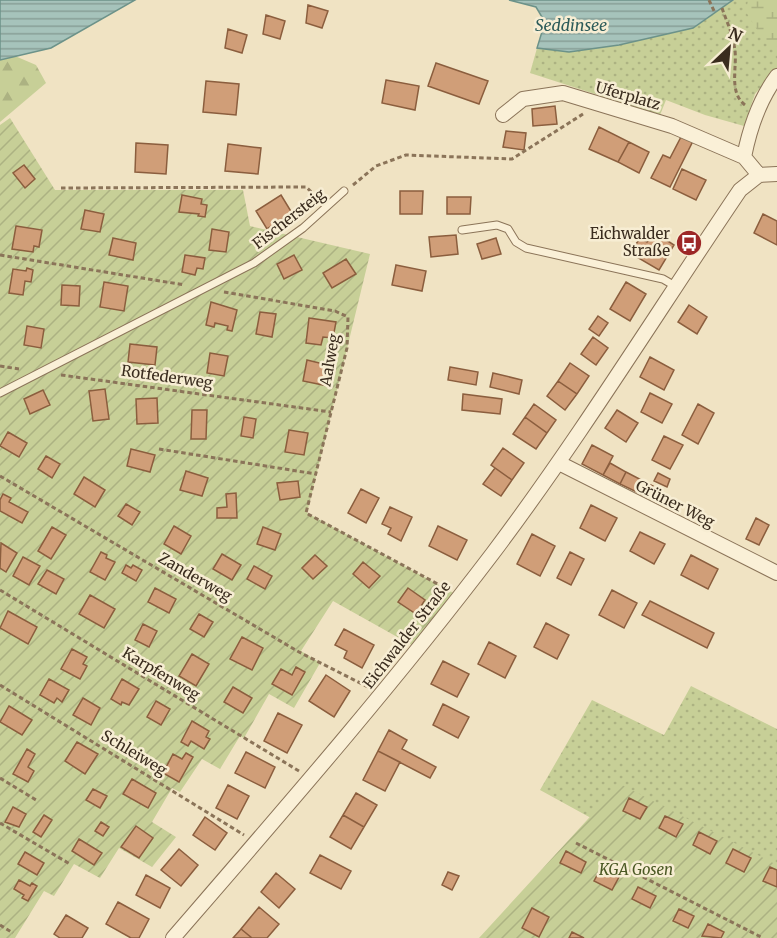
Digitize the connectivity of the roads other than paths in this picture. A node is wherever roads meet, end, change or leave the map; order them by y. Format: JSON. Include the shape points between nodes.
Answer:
{"nodes":[{"id":1,"x":777,"y":76,"type":"edge"},
{"id":2,"x":503,"y":115,"type":"dead end"},
{"id":3,"x":744,"y":157,"type":"junction"},
{"id":4,"x":777,"y":174,"type":"edge"},
{"id":5,"x":759,"y":175,"type":"junction"},
{"id":6,"x":344,"y":191,"type":"road end"},
{"id":7,"x":462,"y":230,"type":"dead end"},
{"id":8,"x":675,"y":286,"type":"junction"},
{"id":9,"x":0,"y":393,"type":"edge"},
{"id":10,"x":559,"y":463,"type":"junction"},
{"id":11,"x":777,"y":573,"type":"edge"},
{"id":12,"x":173,"y":938,"type":"edge"}],
"edges":[{"from":1,"to":3,"type":"street","via":[[757,112]]},
{"from":2,"to":3,"type":"street","name":"Uferplatz","via":[[523,99],[563,93],[672,126]]},
{"from":3,"to":5,"type":"street"},
{"from":4,"to":5,"type":"street"},
{"from":5,"to":8,"type":"street","name":"Eichwalder Straße","via":[[740,190]]},
{"from":6,"to":9,"type":"lane","name":"Fischersteig","via":[[303,228],[254,263]]},
{"from":7,"to":8,"type":"lane","via":[[497,225],[508,229],[516,242],[526,248],[663,279]]},
{"from":8,"to":10,"type":"street","name":"Eichwalder Straße"},
{"from":10,"to":11,"type":"street","name":"Grüner Weg"},
{"from":10,"to":12,"type":"street","name":"Eichwalder Straße","via":[[492,555],[381,693]]}]}
